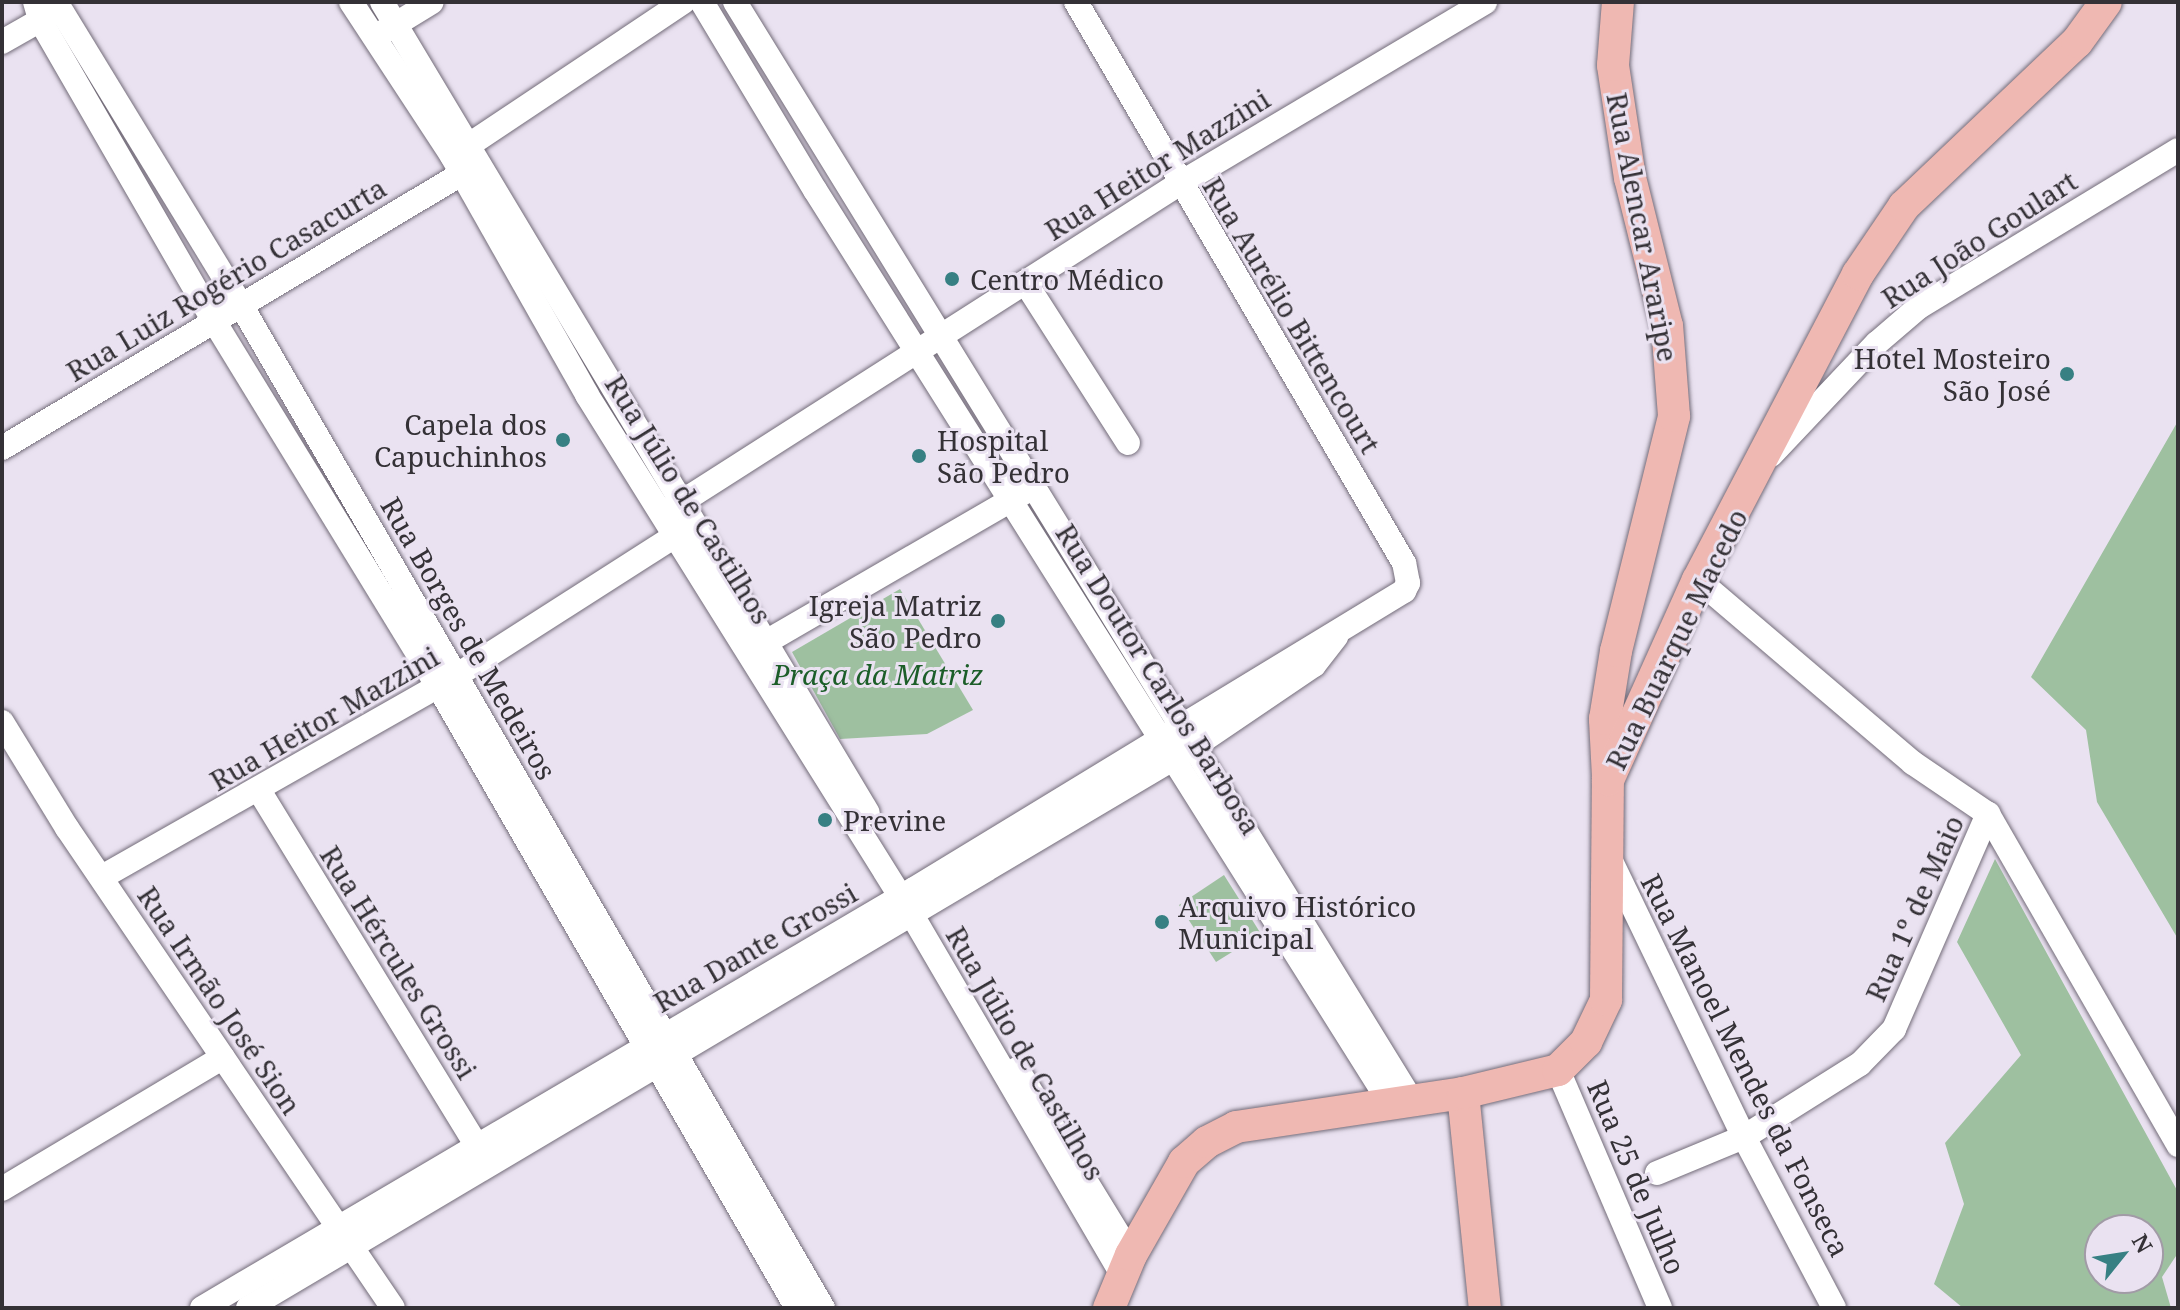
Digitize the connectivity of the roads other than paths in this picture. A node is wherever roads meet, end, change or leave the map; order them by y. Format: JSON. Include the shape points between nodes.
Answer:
{"nodes":[{"id":1,"x":351,"y":2,"type":"edge"},
{"id":2,"x":382,"y":2,"type":"edge"},
{"id":3,"x":432,"y":2,"type":"edge"},
{"id":4,"x":683,"y":2,"type":"edge"},
{"id":5,"x":702,"y":2,"type":"edge"},
{"id":6,"x":735,"y":2,"type":"edge"},
{"id":7,"x":1076,"y":2,"type":"edge"},
{"id":8,"x":1485,"y":2,"type":"edge"},
{"id":9,"x":1618,"y":2,"type":"edge"},
{"id":10,"x":2106,"y":2,"type":"edge"},
{"id":11,"x":53,"y":7,"type":"edge"},
{"id":12,"x":397,"y":24,"type":"junction"},
{"id":13,"x":374,"y":38,"type":"junction"},
{"id":14,"x":2,"y":42,"type":"edge"},
{"id":15,"x":2178,"y":150,"type":"edge"},
{"id":16,"x":466,"y":159,"type":"junction"},
{"id":17,"x":831,"y":162,"type":"junction"},
{"id":18,"x":808,"y":178,"type":"junction"},
{"id":19,"x":1179,"y":184,"type":"junction"},
{"id":20,"x":177,"y":200,"type":"junction"},
{"id":21,"x":154,"y":216,"type":"junction"},
{"id":22,"x":1025,"y":282,"type":"junction"},
{"id":23,"x":241,"y":305,"type":"junction"},
{"id":24,"x":214,"y":321,"type":"junction"},
{"id":25,"x":928,"y":341,"type":"junction"},
{"id":26,"x":1128,"y":443,"type":"dead end"},
{"id":27,"x":2,"y":448,"type":"edge"},
{"id":28,"x":1761,"y":465,"type":"junction"},
{"id":29,"x":1022,"y":493,"type":"junction"},
{"id":30,"x":672,"y":509,"type":"junction"},
{"id":31,"x":685,"y":530,"type":"junction"},
{"id":32,"x":1408,"y":574,"type":"joint"},
{"id":33,"x":1698,"y":580,"type":"junction"},
{"id":34,"x":758,"y":647,"type":"junction"},
{"id":35,"x":447,"y":681,"type":"junction"},
{"id":36,"x":2,"y":722,"type":"edge"},
{"id":37,"x":1176,"y":743,"type":"junction"},
{"id":38,"x":1608,"y":780,"type":"junction"},
{"id":39,"x":260,"y":792,"type":"junction"},
{"id":40,"x":1988,"y":814,"type":"junction"},
{"id":41,"x":557,"y":848,"type":"junction"},
{"id":42,"x":1605,"y":849,"type":"junction"},
{"id":43,"x":535,"y":860,"type":"junction"},
{"id":44,"x":102,"y":877,"type":"junction"},
{"id":45,"x":913,"y":902,"type":"junction"},
{"id":46,"x":662,"y":1049,"type":"junction"},
{"id":47,"x":223,"y":1057,"type":"junction"},
{"id":48,"x":1558,"y":1070,"type":"junction"},
{"id":49,"x":1463,"y":1093,"type":"junction"},
{"id":50,"x":1400,"y":1099,"type":"junction"},
{"id":51,"x":1744,"y":1137,"type":"junction"},
{"id":52,"x":2178,"y":1145,"type":"edge"},
{"id":53,"x":482,"y":1154,"type":"junction"},
{"id":54,"x":1657,"y":1173,"type":"dead end"},
{"id":55,"x":2,"y":1189,"type":"edge"},
{"id":56,"x":343,"y":1237,"type":"junction"},
{"id":57,"x":1127,"y":1265,"type":"junction"},
{"id":58,"x":811,"y":1306,"type":"edge"},
{"id":59,"x":202,"y":1308,"type":"edge"},
{"id":60,"x":248,"y":1308,"type":"edge"},
{"id":61,"x":393,"y":1308,"type":"edge"},
{"id":62,"x":1109,"y":1308,"type":"edge"},
{"id":63,"x":1485,"y":1308,"type":"edge"},
{"id":64,"x":1660,"y":1308,"type":"edge"},
{"id":65,"x":1834,"y":1308,"type":"edge"}],
"edges":[{"from":1,"to":13,"type":"street","name":"Rua Júlio de Castilhos"},
{"from":2,"to":12,"type":"street","name":"Rua Júlio de Castilhos"},
{"from":3,"to":12,"type":"street"},
{"from":4,"to":16,"type":"street","name":"Rua Luiz Rogério Casacurta"},
{"from":5,"to":18,"type":"street","name":"Rua Doutor Carlos Barbosa"},
{"from":6,"to":17,"type":"street","name":"Rua Doutor Carlos Barbosa"},
{"from":7,"to":19,"type":"street","name":"Rua Aurélio Bittencourt"},
{"from":8,"to":19,"type":"street","name":"Rua Heitor Mazzini"},
{"from":9,"to":38,"type":"main road","name":"Rua Alencar Araripe","via":[[1613,65],[1630,178],[1667,326],[1674,416],[1616,651],[1605,719]]},
{"from":10,"to":28,"type":"main road","name":"Rua Buarque Macedo","via":[[2077,42],[1904,206],[1858,274]]},
{"from":11,"to":14,"type":"street"},
{"from":11,"to":20,"type":"street","name":"Rua Borges de Medeiros"},
{"from":11,"to":21,"type":"street","name":"Rua Borges de Medeiros"},
{"from":12,"to":13,"type":"street"},
{"from":12,"to":16,"type":"street","name":"Rua Júlio de Castilhos"},
{"from":13,"to":16,"type":"street","name":"Rua Júlio de Castilhos"},
{"from":15,"to":28,"type":"street","name":"Rua João Goulart","via":[[1919,307],[1877,343]]},
{"from":16,"to":23,"type":"street","name":"Rua Luiz Rogério Casacurta"},
{"from":16,"to":30,"type":"street","name":"Rua Júlio de Castilhos","via":[[587,395]]},
{"from":17,"to":18,"type":"street"},
{"from":17,"to":25,"type":"street","name":"Rua Doutor Carlos Barbosa"},
{"from":18,"to":25,"type":"street","name":"Rua Doutor Carlos Barbosa"},
{"from":19,"to":22,"type":"street","name":"Rua Heitor Mazzini"},
{"from":19,"to":32,"type":"street","name":"Rua Aurélio Bittencourt"},
{"from":20,"to":21,"type":"street"},
{"from":20,"to":23,"type":"street","name":"Rua Borges de Medeiros"},
{"from":21,"to":24,"type":"street","name":"Rua Borges de Medeiros"},
{"from":22,"to":25,"type":"street","name":"Rua Heitor Mazzini"},
{"from":22,"to":26,"type":"street"},
{"from":23,"to":24,"type":"street","name":"Rua Luiz Rogério Casacurta"},
{"from":23,"to":35,"type":"street","name":"Rua Borges de Medeiros"},
{"from":24,"to":27,"type":"street","name":"Rua Luiz Rogério Casacurta"},
{"from":24,"to":35,"type":"street","name":"Rua Borges de Medeiros"},
{"from":25,"to":29,"type":"street","name":"Rua Doutor Carlos Barbosa"},
{"from":25,"to":30,"type":"street","name":"Rua Heitor Mazzini"},
{"from":28,"to":33,"type":"main road","name":"Rua Buarque Macedo"},
{"from":29,"to":34,"type":"street"},
{"from":29,"to":37,"type":"street","name":"Rua Doutor Carlos Barbosa"},
{"from":30,"to":31,"type":"street","name":"Rua Júlio de Castilhos"},
{"from":31,"to":34,"type":"street","name":"Rua Júlio de Castilhos"},
{"from":31,"to":35,"type":"street","name":"Rua Heitor Mazzini"},
{"from":32,"to":37,"type":"street","name":"Rua Dante Grossi","via":[[1404,591],[1336,637],[1314,665]]},
{"from":33,"to":38,"type":"main road","name":"Rua Buarque Macedo"},
{"from":33,"to":40,"type":"street","via":[[1913,763]]},
{"from":34,"to":45,"type":"street","name":"Rua Júlio de Castilhos"},
{"from":35,"to":39,"type":"street","name":"Rua Heitor Mazzini"},
{"from":35,"to":41,"type":"street","name":"Rua Borges de Medeiros"},
{"from":35,"to":43,"type":"street","name":"Rua Borges de Medeiros"},
{"from":36,"to":44,"type":"street","name":"Rua Irmão José Sion"},
{"from":37,"to":45,"type":"street","name":"Rua Dante Grossi"},
{"from":37,"to":50,"type":"street","name":"Rua Doutor Carlos Barbosa"},
{"from":38,"to":42,"type":"main road","name":"Rua Buarque Macedo"},
{"from":39,"to":44,"type":"street","name":"Rua Heitor Mazzini"},
{"from":39,"to":53,"type":"street","name":"Rua Hércules Grossi"},
{"from":40,"to":51,"type":"street","name":"Rua 1º de Maio","via":[[1894,1029],[1860,1064]]},
{"from":40,"to":52,"type":"street","name":"Rua 1º de Maio"},
{"from":41,"to":43,"type":"street"},
{"from":41,"to":46,"type":"street","name":"Rua Borges de Medeiros"},
{"from":42,"to":48,"type":"main road","name":"Rua Buarque Macedo","via":[[1606,1000],[1586,1042]]},
{"from":42,"to":51,"type":"street","name":"Rua Manoel Mendes da Fonseca"},
{"from":43,"to":46,"type":"street","name":"Rua Borges de Medeiros"},
{"from":44,"to":47,"type":"street","name":"Rua Irmão José Sion"},
{"from":45,"to":46,"type":"street","name":"Rua Dante Grossi"},
{"from":45,"to":57,"type":"street","name":"Rua Júlio de Castilhos"},
{"from":46,"to":53,"type":"street","name":"Rua Dante Grossi"},
{"from":46,"to":58,"type":"street","name":"Rua Borges de Medeiros"},
{"from":47,"to":55,"type":"street"},
{"from":47,"to":56,"type":"street","name":"Rua Irmão José Sion"},
{"from":48,"to":49,"type":"main road"},
{"from":48,"to":64,"type":"street","name":"Rua 25 de Julho"},
{"from":49,"to":50,"type":"main road"},
{"from":49,"to":63,"type":"main road"},
{"from":50,"to":57,"type":"main road","via":[[1236,1127],[1207,1142],[1184,1162]]},
{"from":51,"to":54,"type":"street","name":"Rua 1º de Maio"},
{"from":51,"to":65,"type":"street","name":"Rua Manoel Mendes da Fonseca"},
{"from":53,"to":56,"type":"street","name":"Rua Dante Grossi"},
{"from":56,"to":59,"type":"street","name":"Rua Dante Grossi"},
{"from":56,"to":60,"type":"street","name":"Rua Dante Grossi"},
{"from":56,"to":61,"type":"street","name":"Rua Irmão José Sion"},
{"from":57,"to":62,"type":"main road"}]}
